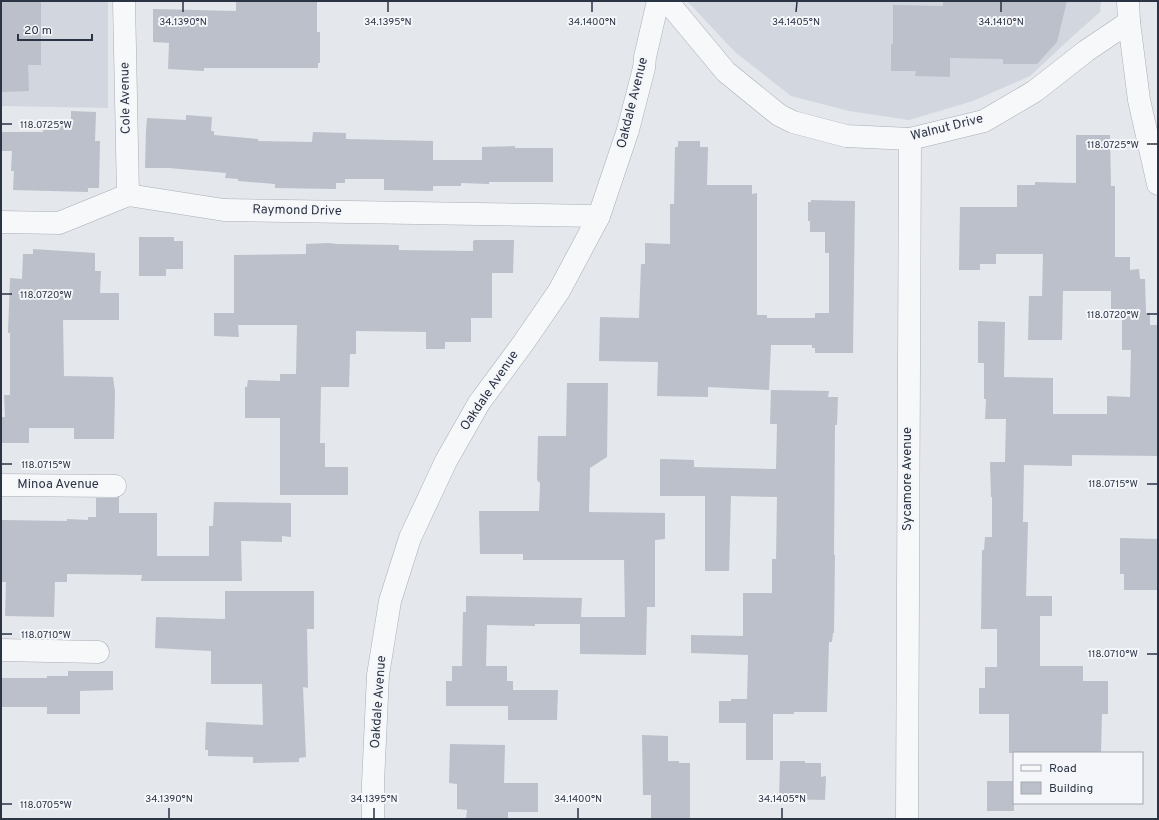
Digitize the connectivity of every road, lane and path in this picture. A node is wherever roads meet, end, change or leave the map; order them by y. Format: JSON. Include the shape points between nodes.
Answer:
{"nodes":[{"id":1,"x":124,"y":1,"type":"edge"},
{"id":2,"x":658,"y":1,"type":"edge"},
{"id":3,"x":667,"y":1,"type":"edge"},
{"id":4,"x":1129,"y":12,"type":"edge"},
{"id":5,"x":910,"y":139,"type":"junction"},
{"id":6,"x":1158,"y":184,"type":"edge"},
{"id":7,"x":128,"y":195,"type":"junction"},
{"id":8,"x":600,"y":216,"type":"junction"},
{"id":9,"x":1,"y":222,"type":"edge"},
{"id":10,"x":1,"y":485,"type":"edge"},
{"id":11,"x":114,"y":486,"type":"dead end"},
{"id":12,"x":1,"y":650,"type":"edge"},
{"id":13,"x":98,"y":652,"type":"dead end"},
{"id":14,"x":373,"y":819,"type":"edge"},
{"id":15,"x":907,"y":819,"type":"edge"}],
"edges":[{"from":1,"to":7,"type":"street","name":"Cole Avenue"},
{"from":2,"to":8,"type":"street","name":"Oakdale Avenue","via":[[628,130]]},
{"from":3,"to":5,"type":"street","name":"Walnut Drive","via":[[726,72],[780,115],[793,122],[846,136]]},
{"from":4,"to":5,"type":"street","name":"Walnut Drive","via":[[1035,92],[984,121]]},
{"from":4,"to":6,"type":"street","via":[[1139,100]]},
{"from":5,"to":15,"type":"street","name":"Sycamore Avenue"},
{"from":7,"to":8,"type":"street","name":"Raymond Drive","via":[[224,210]]},
{"from":7,"to":9,"type":"street","via":[[59,223]]},
{"from":8,"to":14,"type":"street","name":"Oakdale Avenue","via":[[559,291],[479,403],[446,460],[410,538],[390,601],[378,675]]},
{"from":10,"to":11,"type":"street","name":"Minoa Avenue"},
{"from":12,"to":13,"type":"street"}]}
